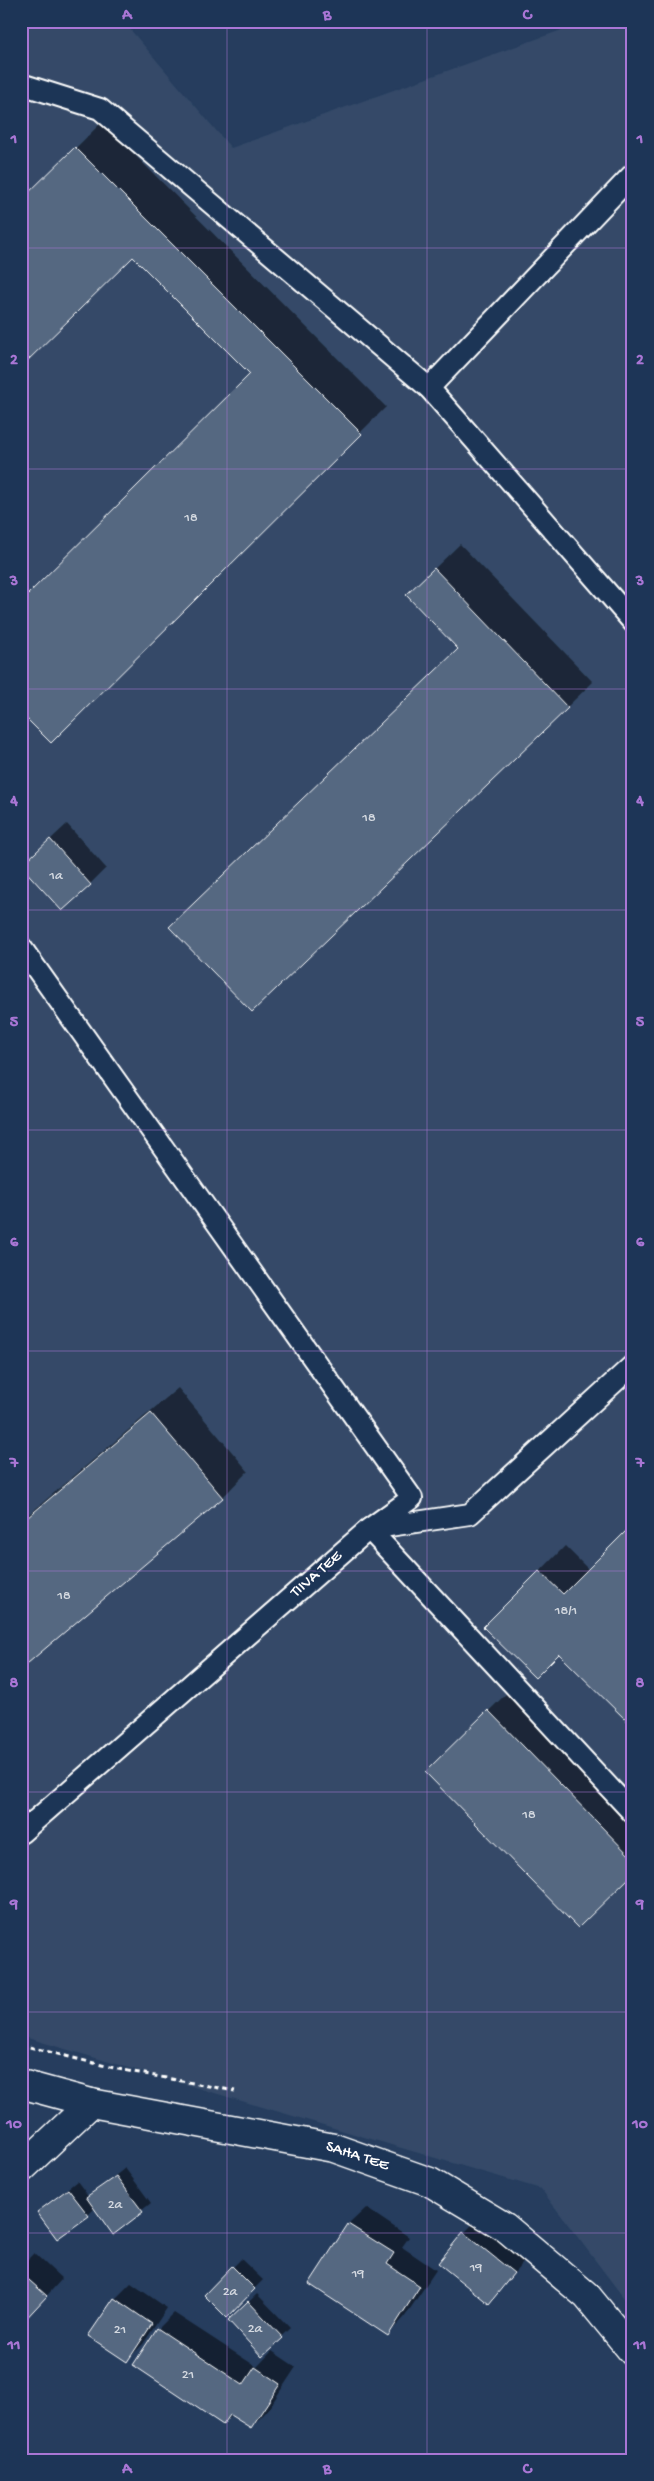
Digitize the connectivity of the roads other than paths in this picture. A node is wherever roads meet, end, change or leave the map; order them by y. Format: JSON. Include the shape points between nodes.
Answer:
{"nodes":[{"id":1,"x":21,"y":84,"type":"edge"},
{"id":2,"x":633,"y":174,"type":"edge"},
{"id":3,"x":429,"y":388,"type":"junction"},
{"id":4,"x":633,"y":622,"type":"edge"},
{"id":5,"x":21,"y":947,"type":"edge"},
{"id":6,"x":633,"y":1364,"type":"edge"},
{"id":7,"x":369,"y":1528,"type":"junction"},
{"id":8,"x":633,"y":1814,"type":"edge"},
{"id":9,"x":21,"y":1833,"type":"edge"},
{"id":10,"x":21,"y":2084,"type":"edge"},
{"id":11,"x":91,"y":2103,"type":"junction"},
{"id":12,"x":21,"y":2169,"type":"edge"},
{"id":13,"x":633,"y":2352,"type":"edge"}],
"edges":[{"from":1,"to":3,"type":"lane","via":[[100,110]]},
{"from":2,"to":3,"type":"lane"},
{"from":3,"to":4,"type":"lane"},
{"from":5,"to":7,"type":"lane","name":"TIIVA TEE","via":[[412,1498]]},
{"from":6,"to":7,"type":"lane","via":[[470,1514]]},
{"from":7,"to":8,"type":"lane"},
{"from":7,"to":9,"type":"lane","name":"TIIVA TEE"},
{"from":10,"to":11,"type":"street","name":"SAHA TEE"},
{"from":11,"to":12,"type":"street"},
{"from":11,"to":13,"type":"street","name":"SAHA TEE","via":[[334,2148],[430,2182],[506,2227],[587,2296]]}]}
